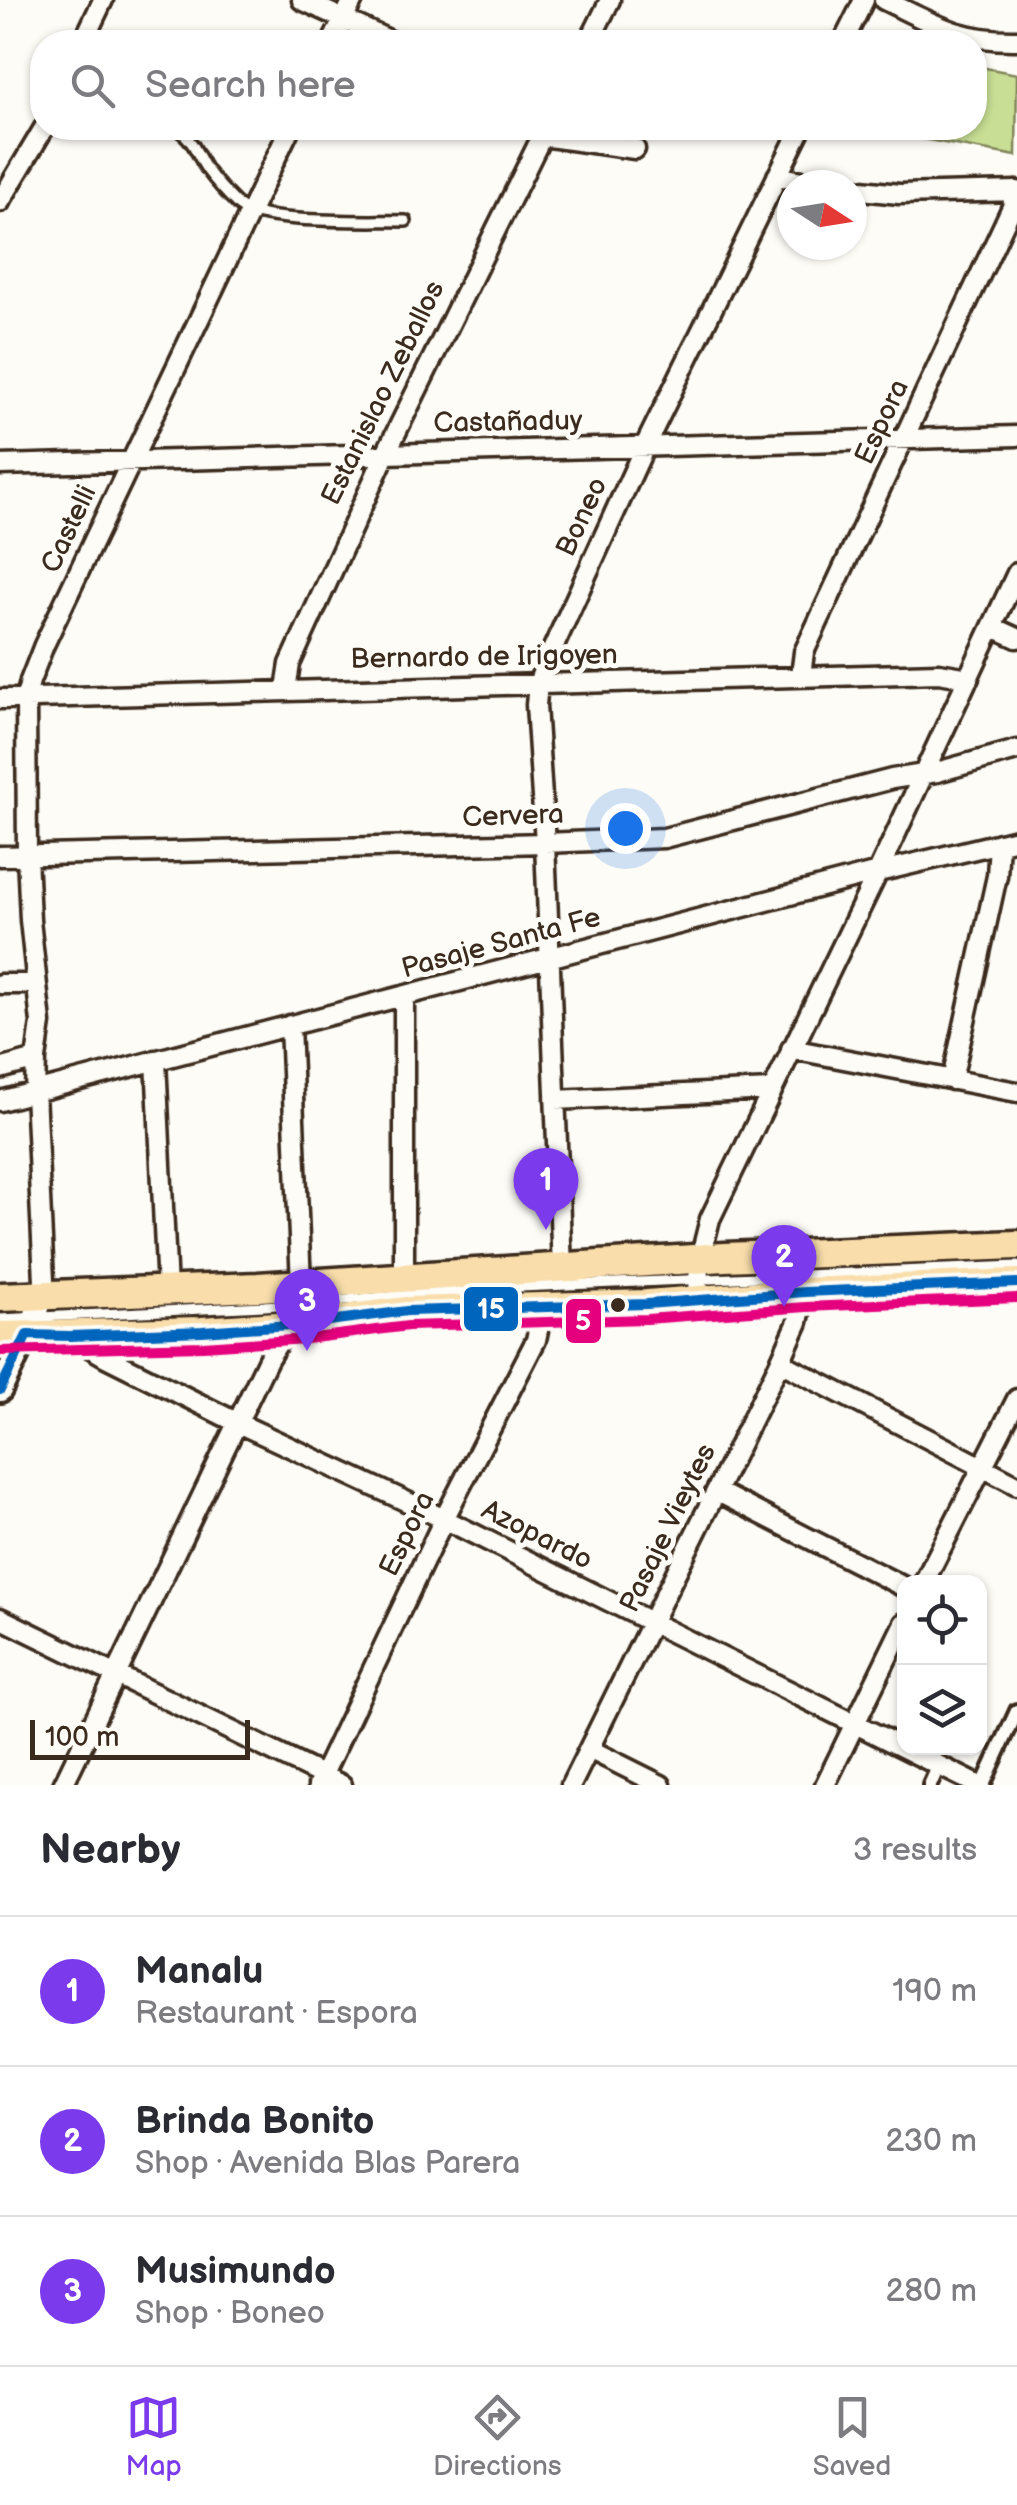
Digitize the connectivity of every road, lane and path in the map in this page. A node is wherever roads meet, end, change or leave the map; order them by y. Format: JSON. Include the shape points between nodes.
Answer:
{"nodes":[{"id":1,"x":103,"y":0,"type":"edge"},
{"id":2,"x":302,"y":0,"type":"edge"},
{"id":3,"x":353,"y":0,"type":"edge"},
{"id":4,"x":610,"y":0,"type":"edge"},
{"id":5,"x":864,"y":0,"type":"edge"},
{"id":6,"x":884,"y":0,"type":"edge"},
{"id":7,"x":343,"y":20,"type":"junction"},
{"id":8,"x":89,"y":30,"type":"edge"},
{"id":9,"x":338,"y":30,"type":"edge"},
{"id":10,"x":366,"y":30,"type":"edge"},
{"id":11,"x":595,"y":30,"type":"edge"},
{"id":12,"x":849,"y":30,"type":"edge"},
{"id":13,"x":950,"y":30,"type":"edge"},
{"id":14,"x":987,"y":40,"type":"edge"},
{"id":15,"x":1017,"y":40,"type":"edge"},
{"id":16,"x":37,"y":140,"type":"edge"},
{"id":17,"x":191,"y":140,"type":"edge"},
{"id":18,"x":284,"y":140,"type":"edge"},
{"id":19,"x":540,"y":140,"type":"edge"},
{"id":20,"x":586,"y":140,"type":"edge"},
{"id":21,"x":795,"y":140,"type":"edge"},
{"id":22,"x":634,"y":149,"type":"dead end"},
{"id":23,"x":780,"y":170,"type":"edge"},
{"id":24,"x":777,"y":176,"type":"edge"},
{"id":25,"x":867,"y":191,"type":"edge"},
{"id":26,"x":1016,"y":191,"type":"edge"},
{"id":27,"x":0,"y":202,"type":"edge"},
{"id":28,"x":249,"y":212,"type":"junction"},
{"id":29,"x":406,"y":221,"type":"dead end"},
{"id":30,"x":1017,"y":436,"type":"edge"},
{"id":31,"x":905,"y":440,"type":"junction"},
{"id":32,"x":645,"y":446,"type":"junction"},
{"id":33,"x":386,"y":453,"type":"junction"},
{"id":34,"x":130,"y":462,"type":"junction"},
{"id":35,"x":0,"y":466,"type":"edge"},
{"id":36,"x":1017,"y":573,"type":"edge"},
{"id":37,"x":994,"y":627,"type":"junction"},
{"id":38,"x":1017,"y":638,"type":"edge"},
{"id":39,"x":801,"y":676,"type":"junction"},
{"id":40,"x":969,"y":678,"type":"junction"},
{"id":41,"x":538,"y":684,"type":"junction"},
{"id":42,"x":286,"y":690,"type":"junction"},
{"id":43,"x":26,"y":698,"type":"junction"},
{"id":44,"x":0,"y":699,"type":"edge"},
{"id":45,"x":1017,"y":750,"type":"edge"},
{"id":46,"x":924,"y":774,"type":"junction"},
{"id":47,"x":1008,"y":841,"type":"edge"},
{"id":48,"x":544,"y":843,"type":"junction"},
{"id":49,"x":27,"y":855,"type":"junction"},
{"id":50,"x":0,"y":856,"type":"edge"},
{"id":51,"x":878,"y":872,"type":"junction"},
{"id":52,"x":550,"y":958,"type":"junction"},
{"id":53,"x":0,"y":984,"type":"edge"},
{"id":54,"x":36,"y":984,"type":"junction"},
{"id":55,"x":404,"y":997,"type":"junction"},
{"id":56,"x":290,"y":1025,"type":"junction"},
{"id":57,"x":791,"y":1049,"type":"junction"},
{"id":58,"x":36,"y":1059,"type":"junction"},
{"id":59,"x":156,"y":1060,"type":"junction"},
{"id":60,"x":0,"y":1069,"type":"edge"},
{"id":61,"x":952,"y":1080,"type":"junction"},
{"id":62,"x":771,"y":1090,"type":"junction"},
{"id":63,"x":35,"y":1092,"type":"junction"},
{"id":64,"x":1017,"y":1092,"type":"edge"},
{"id":65,"x":556,"y":1100,"type":"junction"},
{"id":66,"x":0,"y":1101,"type":"edge"},
{"id":67,"x":1017,"y":1245,"type":"edge"},
{"id":68,"x":1017,"y":1266,"type":"edge"},
{"id":69,"x":562,"y":1268,"type":"junction"},
{"id":70,"x":404,"y":1277,"type":"junction"},
{"id":71,"x":698,"y":1280,"type":"junction"},
{"id":72,"x":1017,"y":1283,"type":"edge"},
{"id":73,"x":301,"y":1284,"type":"junction"},
{"id":74,"x":167,"y":1290,"type":"junction"},
{"id":75,"x":805,"y":1292,"type":"junction"},
{"id":76,"x":0,"y":1297,"type":"edge"},
{"id":77,"x":264,"y":1306,"type":"junction"},
{"id":78,"x":543,"y":1306,"type":"junction"},
{"id":79,"x":0,"y":1318,"type":"edge"},
{"id":80,"x":26,"y":1321,"type":"edge"},
{"id":81,"x":304,"y":1324,"type":"junction"},
{"id":82,"x":70,"y":1336,"type":"junction"},
{"id":83,"x":268,"y":1359,"type":"junction"},
{"id":84,"x":780,"y":1362,"type":"junction"},
{"id":85,"x":0,"y":1390,"type":"edge"},
{"id":86,"x":1017,"y":1399,"type":"edge"},
{"id":87,"x":238,"y":1423,"type":"junction"},
{"id":88,"x":984,"y":1468,"type":"junction"},
{"id":89,"x":1017,"y":1484,"type":"edge"},
{"id":90,"x":716,"y":1492,"type":"junction"},
{"id":91,"x":444,"y":1519,"type":"junction"},
{"id":92,"x":928,"y":1575,"type":"edge"},
{"id":93,"x":897,"y":1584,"type":"edge"},
{"id":94,"x":0,"y":1618,"type":"edge"},
{"id":95,"x":652,"y":1624,"type":"junction"},
{"id":96,"x":897,"y":1638,"type":"edge"},
{"id":97,"x":117,"y":1676,"type":"junction"},
{"id":98,"x":1017,"y":1711,"type":"edge"},
{"id":99,"x":856,"y":1724,"type":"junction"},
{"id":100,"x":589,"y":1749,"type":"junction"},
{"id":101,"x":939,"y":1765,"type":"junction"},
{"id":102,"x":320,"y":1780,"type":"edge"},
{"id":103,"x":64,"y":1785,"type":"edge"},
{"id":104,"x":342,"y":1785,"type":"edge"},
{"id":105,"x":571,"y":1785,"type":"edge"},
{"id":106,"x":660,"y":1785,"type":"edge"},
{"id":107,"x":825,"y":1785,"type":"edge"},
{"id":108,"x":930,"y":1785,"type":"edge"},
{"id":109,"x":981,"y":1785,"type":"edge"}],
"edges":[{"from":1,"to":8,"type":"street"},
{"from":2,"to":7,"type":"street"},
{"from":3,"to":7,"type":"street"},
{"from":4,"to":11,"type":"street"},
{"from":5,"to":12,"type":"street"},
{"from":6,"to":13,"type":"street"},
{"from":7,"to":9,"type":"street"},
{"from":7,"to":10,"type":"street"},
{"from":14,"to":15,"type":"street"},
{"from":16,"to":27,"type":"street"},
{"from":17,"to":28,"type":"lane","via":[[208,171]]},
{"from":18,"to":28,"type":"street","name":"Castelli"},
{"from":19,"to":33,"type":"street","name":"Estanislao Zeballos"},
{"from":20,"to":22,"type":"street"},
{"from":21,"to":23,"type":"street","name":"Boneo"},
{"from":24,"to":32,"type":"street","name":"Boneo"},
{"from":25,"to":26,"type":"street"},
{"from":26,"to":31,"type":"street","name":"Espora"},
{"from":28,"to":29,"type":"lane"},
{"from":28,"to":34,"type":"street","name":"Castelli"},
{"from":30,"to":31,"type":"street","name":"Castañaduy"},
{"from":31,"to":32,"type":"street","name":"Castañaduy"},
{"from":31,"to":39,"type":"street","name":"Espora","via":[[804,652]]},
{"from":32,"to":33,"type":"street","name":"Castañaduy"},
{"from":32,"to":41,"type":"street","name":"Boneo"},
{"from":33,"to":34,"type":"street","name":"Castañaduy"},
{"from":33,"to":42,"type":"street","name":"Estanislao Zeballos","via":[[290,664]]},
{"from":34,"to":35,"type":"street","name":"Castañaduy"},
{"from":34,"to":43,"type":"street","name":"Castelli","via":[[39,656]]},
{"from":36,"to":37,"type":"street"},
{"from":37,"to":38,"type":"street"},
{"from":37,"to":40,"type":"street"},
{"from":39,"to":40,"type":"street","name":"Bernardo de Irigoyen","via":[[939,672]]},
{"from":39,"to":41,"type":"street","name":"Bernardo de Irigoyen"},
{"from":40,"to":46,"type":"street"},
{"from":41,"to":42,"type":"street","name":"Bernardo de Irigoyen"},
{"from":41,"to":48,"type":"street","name":"Boneo"},
{"from":42,"to":43,"type":"street","name":"Bernardo de Irigoyen"},
{"from":43,"to":44,"type":"street","name":"Bernardo de Irigoyen"},
{"from":43,"to":49,"type":"street","name":"Castelli"},
{"from":45,"to":46,"type":"street","name":"Cervera"},
{"from":46,"to":48,"type":"street","name":"Cervera","via":[[664,838]]},
{"from":46,"to":51,"type":"street"},
{"from":47,"to":51,"type":"street","name":"Pasaje Santa Fe"},
{"from":47,"to":61,"type":"street"},
{"from":48,"to":49,"type":"street","name":"Cervera"},
{"from":48,"to":52,"type":"street","name":"Boneo"},
{"from":49,"to":50,"type":"street","name":"Cervera"},
{"from":49,"to":54,"type":"street","name":"Castelli"},
{"from":51,"to":52,"type":"street","name":"Pasaje Santa Fe"},
{"from":51,"to":57,"type":"street"},
{"from":52,"to":55,"type":"street","name":"Pasaje Santa Fe"},
{"from":52,"to":65,"type":"street"},
{"from":53,"to":54,"type":"street"},
{"from":54,"to":58,"type":"street"},
{"from":55,"to":56,"type":"street","name":"Pasaje Santa Fe"},
{"from":55,"to":70,"type":"street"},
{"from":56,"to":59,"type":"street","name":"Pasaje Santa Fe"},
{"from":56,"to":73,"type":"street"},
{"from":57,"to":61,"type":"street"},
{"from":57,"to":62,"type":"street"},
{"from":58,"to":60,"type":"street"},
{"from":58,"to":63,"type":"street"},
{"from":59,"to":63,"type":"street","name":"Pasaje Santa Fe"},
{"from":59,"to":74,"type":"street"},
{"from":61,"to":64,"type":"street"},
{"from":62,"to":65,"type":"street"},
{"from":62,"to":71,"type":"street","via":[[710,1219]]},
{"from":63,"to":66,"type":"street","name":"Pasaje Santa Fe"},
{"from":63,"to":80,"type":"street","via":[[44,1281]]},
{"from":65,"to":69,"type":"street"},
{"from":67,"to":71,"type":"main road"},
{"from":68,"to":71,"type":"lane"},
{"from":69,"to":70,"type":"main road"},
{"from":69,"to":71,"type":"main road"},
{"from":70,"to":73,"type":"main road"},
{"from":71,"to":75,"type":"main road"},
{"from":71,"to":77,"type":"lane"},
{"from":71,"to":78,"type":"main road"},
{"from":72,"to":75,"type":"main road"},
{"from":73,"to":77,"type":"main road"},
{"from":74,"to":77,"type":"main road"},
{"from":74,"to":80,"type":"main road"},
{"from":75,"to":84,"type":"street","name":"Pasaje Vieytes"},
{"from":76,"to":80,"type":"main road"},
{"from":77,"to":80,"type":"lane"},
{"from":77,"to":81,"type":"main road"},
{"from":77,"to":82,"type":"main road","via":[[202,1332]]},
{"from":77,"to":83,"type":"street"},
{"from":78,"to":81,"type":"main road","via":[[408,1311]]},
{"from":78,"to":91,"type":"street","name":"Espora","via":[[536,1340]]},
{"from":79,"to":80,"type":"lane"},
{"from":80,"to":82,"type":"main road"},
{"from":80,"to":85,"type":"main road"},
{"from":81,"to":83,"type":"street","via":[[280,1340]]},
{"from":82,"to":87,"type":"street","name":"Azopardo"},
{"from":83,"to":87,"type":"street"},
{"from":84,"to":88,"type":"street"},
{"from":84,"to":90,"type":"street","name":"Pasaje Vieytes"},
{"from":86,"to":88,"type":"street"},
{"from":87,"to":91,"type":"street","name":"Azopardo"},
{"from":87,"to":97,"type":"street"},
{"from":88,"to":89,"type":"street"},
{"from":88,"to":92,"type":"street"},
{"from":90,"to":93,"type":"street"},
{"from":90,"to":95,"type":"street","name":"Pasaje Vieytes"},
{"from":91,"to":95,"type":"street","name":"Azopardo"},
{"from":91,"to":102,"type":"street","name":"Espora"},
{"from":94,"to":97,"type":"street"},
{"from":95,"to":99,"type":"street","name":"Azopardo"},
{"from":95,"to":100,"type":"street","name":"Pasaje Vieytes"},
{"from":96,"to":99,"type":"street"},
{"from":97,"to":102,"type":"street"},
{"from":97,"to":103,"type":"street"},
{"from":98,"to":109,"type":"street"},
{"from":99,"to":101,"type":"street","name":"Azopardo"},
{"from":99,"to":107,"type":"street"},
{"from":100,"to":105,"type":"street","name":"Pasaje Vieytes"},
{"from":100,"to":106,"type":"street"},
{"from":101,"to":108,"type":"street"},
{"from":101,"to":109,"type":"street","name":"Azopardo"},
{"from":102,"to":104,"type":"street"}]}
